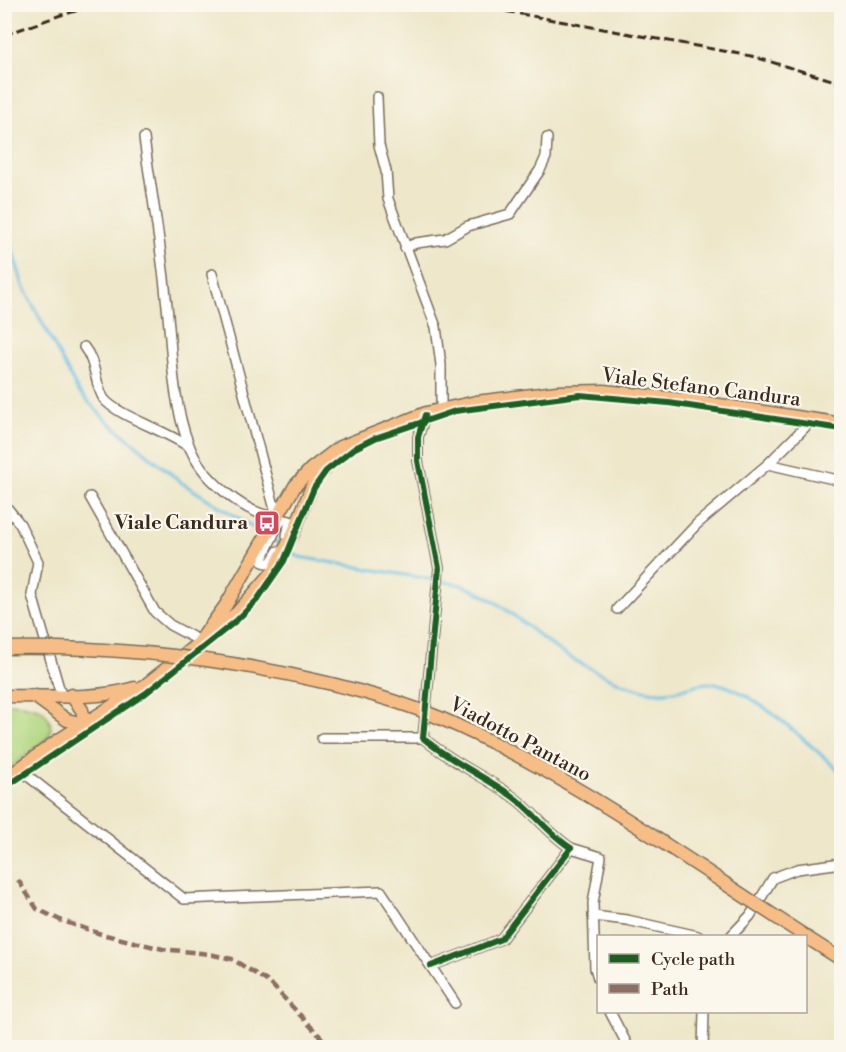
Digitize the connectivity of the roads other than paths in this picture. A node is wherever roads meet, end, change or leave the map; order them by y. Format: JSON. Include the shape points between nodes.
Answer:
{"nodes":[{"id":1,"x":377,"y":97,"type":"dead end"},
{"id":2,"x":144,"y":138,"type":"dead end"},
{"id":3,"x":547,"y":138,"type":"dead end"},
{"id":4,"x":405,"y":248,"type":"junction"},
{"id":5,"x":212,"y":274,"type":"dead end"},
{"id":6,"x":84,"y":347,"type":"dead end"},
{"id":7,"x":441,"y":408,"type":"junction"},
{"id":8,"x":426,"y":413,"type":"junction"},
{"id":9,"x":813,"y":419,"type":"junction"},
{"id":10,"x":842,"y":424,"type":"edge"},
{"id":11,"x":359,"y":440,"type":"junction"},
{"id":12,"x":189,"y":447,"type":"junction"},
{"id":13,"x":768,"y":464,"type":"junction"},
{"id":14,"x":842,"y":481,"type":"edge"},
{"id":15,"x":90,"y":497,"type":"dead end"},
{"id":16,"x":4,"y":504,"type":"edge"},
{"id":17,"x":269,"y":536,"type":"junction"},
{"id":18,"x":283,"y":547,"type":"junction"},
{"id":19,"x":617,"y":609,"type":"dead end"},
{"id":20,"x":200,"y":641,"type":"junction"},
{"id":21,"x":4,"y":648,"type":"edge"},
{"id":22,"x":147,"y":684,"type":"junction"},
{"id":23,"x":66,"y":695,"type":"junction"},
{"id":24,"x":4,"y":696,"type":"edge"},
{"id":25,"x":34,"y":696,"type":"junction"},
{"id":26,"x":56,"y":712,"type":"junction"},
{"id":27,"x":85,"y":724,"type":"junction"},
{"id":28,"x":322,"y":738,"type":"dead end"},
{"id":29,"x":423,"y":738,"type":"junction"},
{"id":30,"x":57,"y":741,"type":"junction"},
{"id":31,"x":19,"y":769,"type":"junction"},
{"id":32,"x":4,"y":780,"type":"edge"},
{"id":33,"x":571,"y":849,"type":"junction"},
{"id":34,"x":842,"y":863,"type":"edge"},
{"id":35,"x":593,"y":916,"type":"junction"},
{"id":36,"x":694,"y":935,"type":"edge"},
{"id":37,"x":732,"y":935,"type":"edge"},
{"id":38,"x":802,"y":935,"type":"edge"},
{"id":39,"x":807,"y":938,"type":"edge"},
{"id":40,"x":842,"y":960,"type":"edge"},
{"id":41,"x":430,"y":966,"type":"junction"},
{"id":42,"x":597,"y":975,"type":"edge"},
{"id":43,"x":455,"y":1003,"type":"dead end"},
{"id":44,"x":611,"y":1013,"type":"edge"},
{"id":45,"x":704,"y":1013,"type":"edge"},
{"id":46,"x":629,"y":1047,"type":"edge"},
{"id":47,"x":703,"y":1047,"type":"edge"}],
"edges":[{"from":1,"to":4,"type":"street","via":[[379,145],[388,199]]},
{"from":2,"to":12,"type":"street","via":[[179,411]]},
{"from":3,"to":4,"type":"street","via":[[546,157],[540,170],[510,214]]},
{"from":4,"to":7,"type":"street","via":[[436,327]]},
{"from":5,"to":17,"type":"street"},
{"from":6,"to":12,"type":"street","via":[[94,365],[100,390],[111,406]]},
{"from":7,"to":8,"type":"main road","name":"Viale Stefano Candura"},
{"from":7,"to":9,"type":"main road","name":"Viale Stefano Candura","via":[[557,392],[604,391]]},
{"from":8,"to":11,"type":"main road","name":"Viale Stefano Candura"},
{"from":8,"to":29,"type":"street","via":[[418,437],[418,461],[439,568]]},
{"from":9,"to":10,"type":"main road","name":"Viale Stefano Candura"},
{"from":9,"to":13,"type":"street"},
{"from":11,"to":17,"type":"main road","name":"Viale Stefano Candura","via":[[333,452],[295,486]]},
{"from":11,"to":18,"type":"main road","name":"Viale Stefano Candura","via":[[330,462],[314,481]]},
{"from":12,"to":17,"type":"street","via":[[220,489],[267,516]]},
{"from":13,"to":14,"type":"street"},
{"from":13,"to":19,"type":"street","via":[[697,524]]},
{"from":15,"to":20,"type":"street","via":[[155,612]]},
{"from":16,"to":23,"type":"street","via":[[20,524],[38,562],[32,595]]},
{"from":17,"to":18,"type":"street","via":[[262,559],[265,564],[270,564]]},
{"from":17,"to":18,"type":"street","via":[[286,518],[290,521]]},
{"from":17,"to":20,"type":"main road","name":"Viale Stefano Candura"},
{"from":18,"to":20,"type":"main road","name":"Viale Stefano Candura","via":[[254,596]]},
{"from":20,"to":22,"type":"main road","name":"Viale Stefano Candura"},
{"from":21,"to":38,"type":"main road","name":"Viadotto Pantano","bridge":true,"via":[[151,653],[254,666],[376,696],[439,718],[512,753],[583,794]]},
{"from":22,"to":23,"type":"main road","via":[[123,692]]},
{"from":22,"to":27,"type":"main road","name":"Viale Stefano Candura"},
{"from":23,"to":25,"type":"main road"},
{"from":23,"to":27,"type":"main road","via":[[78,701]]},
{"from":24,"to":25,"type":"main road"},
{"from":25,"to":26,"type":"main road"},
{"from":26,"to":27,"type":"main road","via":[[67,720]]},
{"from":26,"to":30,"type":"main road"},
{"from":27,"to":30,"type":"main road","name":"Viale Stefano Candura"},
{"from":28,"to":29,"type":"street"},
{"from":29,"to":33,"type":"street","via":[[449,759],[511,795]]},
{"from":30,"to":31,"type":"main road","name":"Viale Stefano Candura"},
{"from":31,"to":32,"type":"main road","name":"Viale Stefano Candura"},
{"from":31,"to":41,"type":"street","via":[[184,899],[381,891]]},
{"from":33,"to":35,"type":"street","via":[[601,857]]},
{"from":33,"to":41,"type":"street","via":[[501,939]]},
{"from":34,"to":37,"type":"street","via":[[772,878],[759,902]]},
{"from":35,"to":36,"type":"street"},
{"from":35,"to":42,"type":"street"},
{"from":39,"to":40,"type":"main road","name":"Viadotto Pantano"},
{"from":41,"to":43,"type":"street"},
{"from":44,"to":46,"type":"street"},
{"from":45,"to":47,"type":"street"}]}
